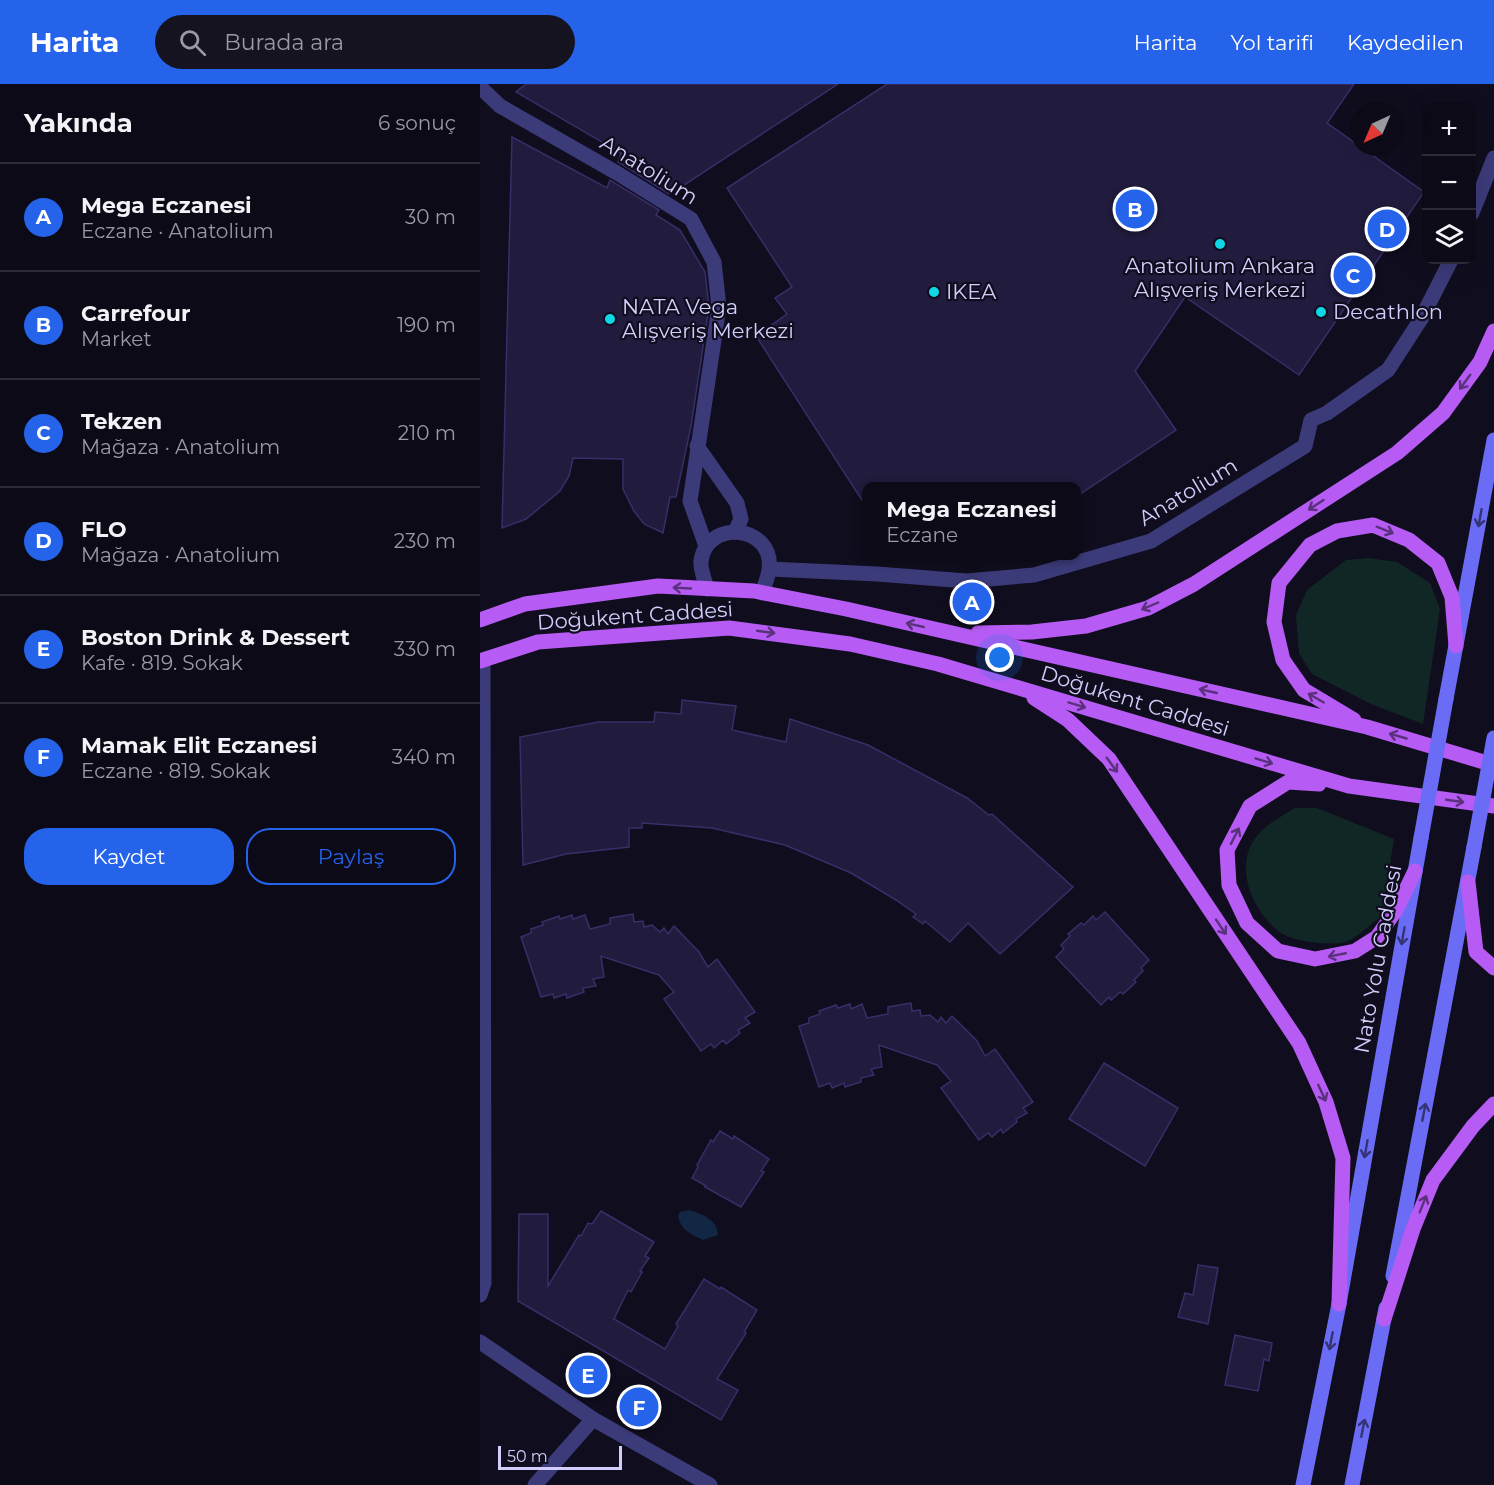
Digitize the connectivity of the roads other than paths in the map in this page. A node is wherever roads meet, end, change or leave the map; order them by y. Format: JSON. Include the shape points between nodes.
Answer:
{"nodes":[{"id":1,"x":480,"y":87,"type":"edge"},
{"id":2,"x":1494,"y":158,"type":"edge"},
{"id":3,"x":1473,"y":210,"type":"edge"},
{"id":4,"x":1449,"y":264,"type":"edge"},
{"id":5,"x":1494,"y":331,"type":"edge"},
{"id":6,"x":1494,"y":440,"type":"edge"},
{"id":7,"x":697,"y":446,"type":"junction"},
{"id":8,"x":735,"y":532,"type":"junction"},
{"id":9,"x":706,"y":546,"type":"junction"},
{"id":10,"x":770,"y":569,"type":"junction"},
{"id":11,"x":707,"y":589,"type":"junction"},
{"id":12,"x":762,"y":593,"type":"junction"},
{"id":13,"x":480,"y":620,"type":"edge"},
{"id":14,"x":956,"y":634,"type":"junction"},
{"id":15,"x":1456,"y":646,"type":"junction"},
{"id":16,"x":482,"y":661,"type":"edge"},
{"id":17,"x":938,"y":664,"type":"junction"},
{"id":18,"x":1367,"y":727,"type":"junction"},
{"id":19,"x":1494,"y":738,"type":"edge"},
{"id":20,"x":1494,"y":765,"type":"edge"},
{"id":21,"x":1349,"y":786,"type":"junction"},
{"id":22,"x":1494,"y":806,"type":"edge"},
{"id":23,"x":1415,"y":871,"type":"junction"},
{"id":24,"x":1468,"y":882,"type":"junction"},
{"id":25,"x":1494,"y":968,"type":"edge"},
{"id":26,"x":1494,"y":1104,"type":"edge"},
{"id":27,"x":480,"y":1295,"type":"edge"},
{"id":28,"x":1339,"y":1304,"type":"junction"},
{"id":29,"x":1384,"y":1319,"type":"junction"},
{"id":30,"x":480,"y":1342,"type":"edge"},
{"id":31,"x":592,"y":1419,"type":"junction"},
{"id":32,"x":535,"y":1485,"type":"edge"},
{"id":33,"x":710,"y":1485,"type":"edge"},
{"id":34,"x":1303,"y":1485,"type":"edge"},
{"id":35,"x":1352,"y":1485,"type":"edge"}],
"edges":[{"from":1,"to":7,"type":"street","name":"Anatolium","via":[[500,106],[691,219],[714,261],[719,307]]},
{"from":2,"to":3,"type":"street"},
{"from":4,"to":10,"type":"street","name":"Anatolium","via":[[1421,319],[1388,370],[1311,420],[1305,446],[1151,541],[1034,574],[966,581]]},
{"from":5,"to":14,"type":"main road","one_way":true,"via":[[1480,362],[1443,413],[1397,453],[1194,584],[1148,608],[1086,626]]},
{"from":6,"to":15,"type":"main road","name":"Nato Yolu Caddesi","one_way":true},
{"from":7,"to":8,"type":"street","via":[[737,503],[741,519]]},
{"from":7,"to":9,"type":"street","name":"Anatolium","via":[[690,501]]},
{"from":8,"to":9,"type":"street","via":[[721,535]]},
{"from":8,"to":10,"type":"street","via":[[750,534],[766,548]]},
{"from":9,"to":11,"type":"street","name":"Anatolium","via":[[700,563]]},
{"from":10,"to":12,"type":"street"},
{"from":11,"to":12,"type":"main road","name":"Doğukent Caddesi"},
{"from":11,"to":13,"type":"main road","name":"Doğukent Caddesi","one_way":true,"via":[[658,586],[525,604]]},
{"from":14,"to":12,"type":"main road","name":"Doğukent Caddesi","one_way":true},
{"from":18,"to":14,"type":"main road","name":"Doğukent Caddesi","one_way":true},
{"from":18,"to":15,"type":"main road","one_way":true,"via":[[1304,690],[1283,660],[1274,622],[1279,583],[1310,545],[1337,531],[1373,525],[1409,540],[1438,562],[1452,597]]},
{"from":15,"to":23,"type":"main road","name":"Nato Yolu Caddesi","bridge":true},
{"from":16,"to":17,"type":"main road","name":"Doğukent Caddesi","one_way":true,"via":[[538,642],[729,628],[850,644]]},
{"from":16,"to":27,"type":"street","via":[[484,1283]]},
{"from":17,"to":21,"type":"main road","name":"Doğukent Caddesi","one_way":true},
{"from":17,"to":28,"type":"main road","one_way":true,"via":[[1023,691],[1068,720],[1109,759],[1299,1044],[1326,1102],[1343,1158]]},
{"from":20,"to":18,"type":"main road","name":"Doğukent Caddesi","one_way":true},
{"from":19,"to":24,"type":"main road","bridge":true},
{"from":21,"to":22,"type":"main road","name":"Doğukent Caddesi","one_way":true},
{"from":23,"to":21,"type":"main road","one_way":true,"via":[[1377,937],[1355,951],[1315,959],[1278,951],[1247,923],[1229,885],[1227,850],[1250,806],[1288,782]]},
{"from":23,"to":28,"type":"main road","name":"Nato Yolu Caddesi","one_way":true},
{"from":24,"to":25,"type":"main road","via":[[1476,952]]},
{"from":29,"to":24,"type":"main road","one_way":true},
{"from":29,"to":26,"type":"main road","one_way":true,"via":[[1433,1180]]},
{"from":28,"to":34,"type":"main road","name":"Nato Yolu Caddesi","one_way":true},
{"from":35,"to":29,"type":"main road","one_way":true},
{"from":30,"to":31,"type":"street"},
{"from":31,"to":32,"type":"street"},
{"from":31,"to":33,"type":"street"}]}
